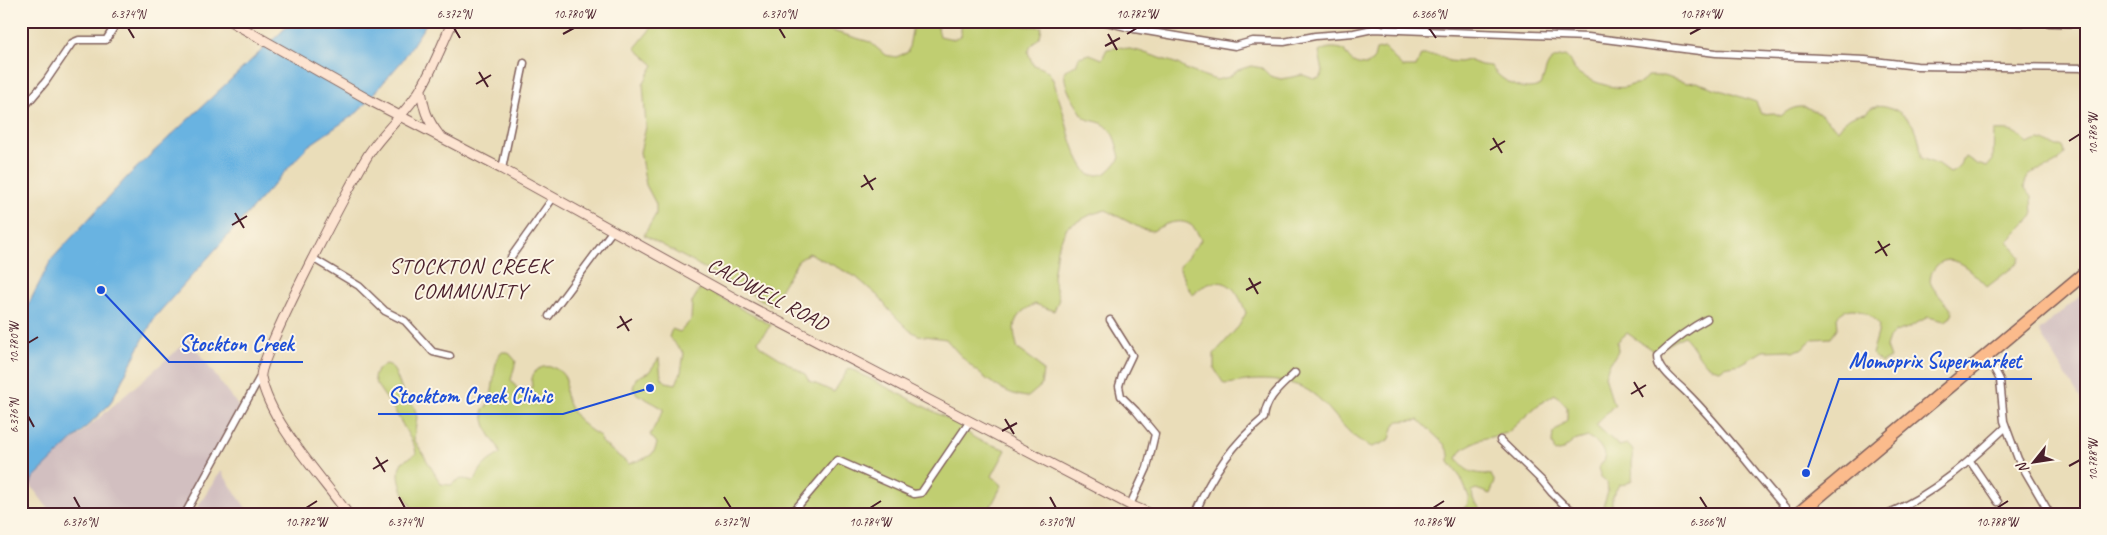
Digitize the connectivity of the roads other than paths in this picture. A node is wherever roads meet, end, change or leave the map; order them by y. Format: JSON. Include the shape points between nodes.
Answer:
{"nodes":[{"id":1,"x":118,"y":21,"type":"edge"},
{"id":2,"x":230,"y":21,"type":"edge"},
{"id":3,"x":452,"y":21,"type":"edge"},
{"id":4,"x":1102,"y":21,"type":"edge"},
{"id":5,"x":524,"y":62,"type":"dead end"},
{"id":6,"x":2086,"y":68,"type":"edge"},
{"id":7,"x":421,"y":90,"type":"junction"},
{"id":8,"x":21,"y":111,"type":"edge"},
{"id":9,"x":402,"y":116,"type":"junction"},
{"id":10,"x":441,"y":138,"type":"junction"},
{"id":11,"x":502,"y":169,"type":"junction"},
{"id":12,"x":553,"y":198,"type":"junction"},
{"id":13,"x":613,"y":230,"type":"junction"},
{"id":14,"x":510,"y":257,"type":"dead end"},
{"id":15,"x":314,"y":259,"type":"junction"},
{"id":16,"x":2086,"y":272,"type":"edge"},
{"id":17,"x":549,"y":316,"type":"dead end"},
{"id":18,"x":1707,"y":319,"type":"dead end"},
{"id":19,"x":1110,"y":320,"type":"dead end"},
{"id":20,"x":1987,"y":355,"type":"junction"},
{"id":21,"x":450,"y":356,"type":"dead end"},
{"id":22,"x":1294,"y":373,"type":"dead end"},
{"id":23,"x":261,"y":375,"type":"junction"},
{"id":24,"x":970,"y":421,"type":"junction"},
{"id":25,"x":2006,"y":428,"type":"junction"},
{"id":26,"x":1500,"y":440,"type":"dead end"},
{"id":27,"x":1970,"y":461,"type":"junction"},
{"id":28,"x":1998,"y":502,"type":"dead end"},
{"id":29,"x":1130,"y":505,"type":"junction"},
{"id":30,"x":792,"y":512,"type":"dead end"},
{"id":31,"x":185,"y":514,"type":"edge"},
{"id":32,"x":348,"y":514,"type":"edge"},
{"id":33,"x":1151,"y":514,"type":"edge"},
{"id":34,"x":1195,"y":514,"type":"edge"},
{"id":35,"x":1579,"y":514,"type":"edge"},
{"id":36,"x":1791,"y":514,"type":"edge"},
{"id":37,"x":1798,"y":514,"type":"edge"},
{"id":38,"x":1887,"y":514,"type":"edge"},
{"id":39,"x":2050,"y":514,"type":"edge"}],
"edges":[{"from":1,"to":8,"type":"street","via":[[106,40],[72,43]]},
{"from":2,"to":9,"type":"main road","name":"CALDWELL ROAD"},
{"from":3,"to":7,"type":"main road"},
{"from":4,"to":6,"type":"street","via":[[1235,46],[1253,41],[1284,42],[1373,29],[1588,37],[1716,53],[1926,66]]},
{"from":5,"to":11,"type":"street"},
{"from":7,"to":9,"type":"main road"},
{"from":7,"to":10,"type":"main road","via":[[425,114]]},
{"from":9,"to":10,"type":"main road","name":"CALDWELL ROAD"},
{"from":9,"to":15,"type":"main road","via":[[363,164]]},
{"from":10,"to":11,"type":"main road","name":"CALDWELL ROAD"},
{"from":11,"to":12,"type":"main road","name":"CALDWELL ROAD"},
{"from":12,"to":13,"type":"main road","name":"CALDWELL ROAD"},
{"from":12,"to":14,"type":"street"},
{"from":13,"to":17,"type":"street"},
{"from":13,"to":24,"type":"main road","name":"CALDWELL ROAD","via":[[746,305]]},
{"from":15,"to":21,"type":"street","via":[[359,286],[385,311],[405,321],[433,352]]},
{"from":15,"to":23,"type":"main road","via":[[264,361]]},
{"from":16,"to":20,"type":"highway"},
{"from":18,"to":36,"type":"street","via":[[1672,341],[1658,355],[1658,360],[1722,430]]},
{"from":19,"to":29,"type":"street","via":[[1132,355],[1119,386],[1121,396],[1155,434],[1147,468]]},
{"from":20,"to":25,"type":"street","via":[[2000,380]]},
{"from":20,"to":37,"type":"highway"},
{"from":22,"to":34,"type":"street","via":[[1265,406],[1264,418],[1217,469]]},
{"from":23,"to":31,"type":"street"},
{"from":23,"to":32,"type":"main road","via":[[278,419]]},
{"from":24,"to":29,"type":"main road","name":"CALDWELL ROAD"},
{"from":24,"to":30,"type":"street","via":[[921,493],[914,494],[836,460]]},
{"from":25,"to":27,"type":"street"},
{"from":25,"to":39,"type":"street","via":[[2018,459]]},
{"from":26,"to":35,"type":"street","via":[[1564,505]]},
{"from":27,"to":28,"type":"street"},
{"from":27,"to":38,"type":"street","via":[[1940,485]]},
{"from":29,"to":33,"type":"main road","name":"CALDWELL ROAD"}]}
